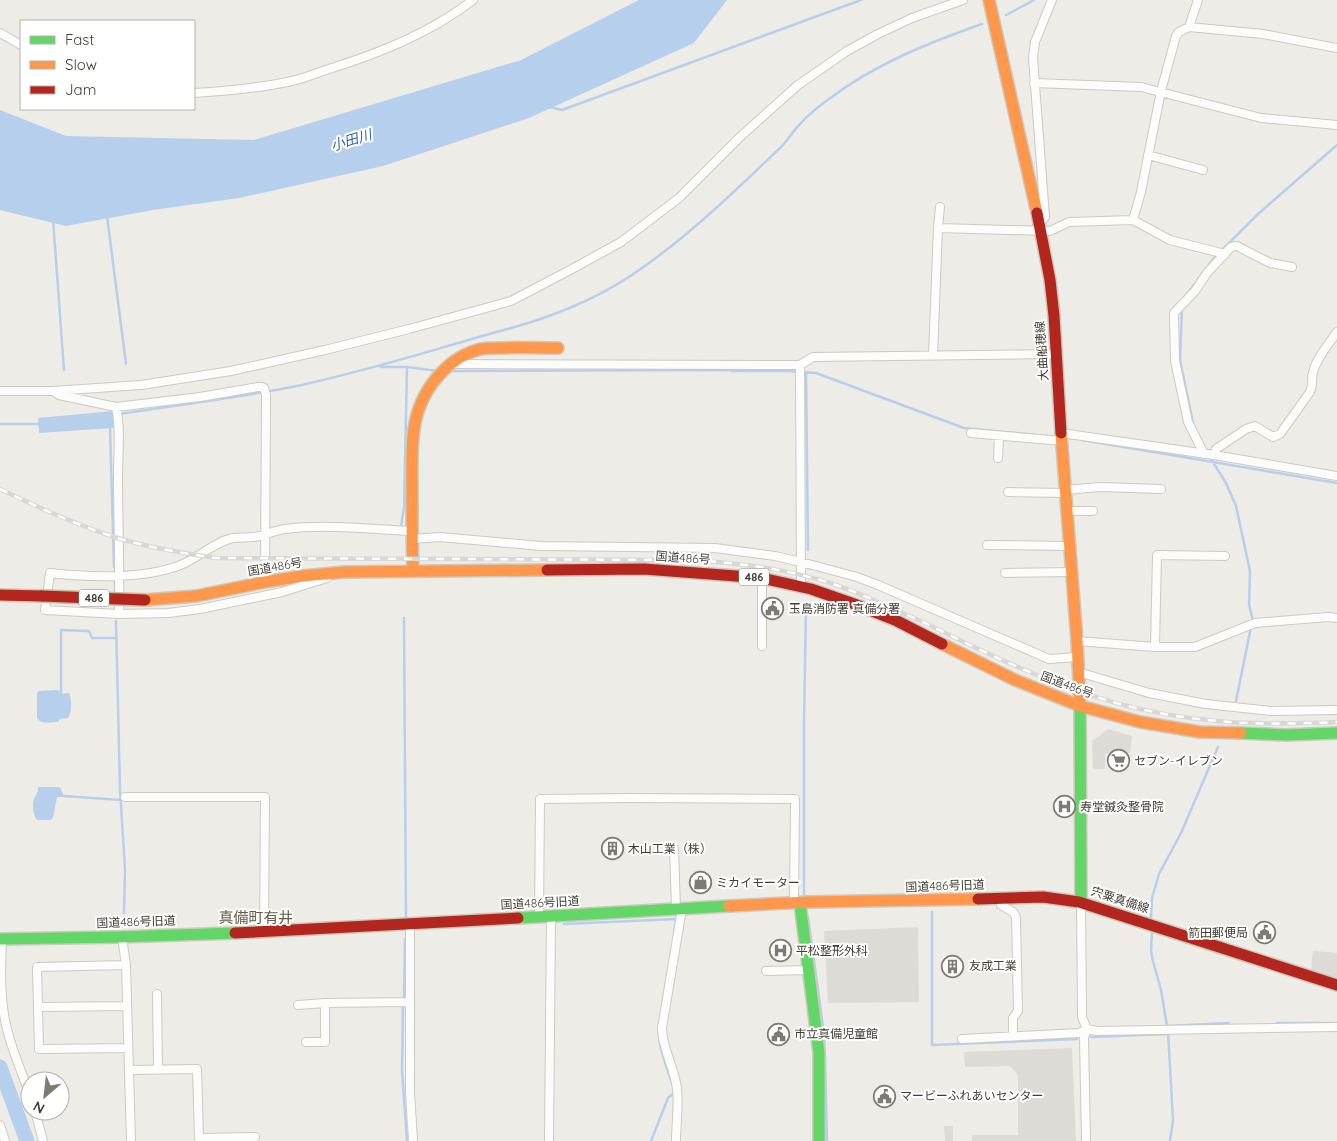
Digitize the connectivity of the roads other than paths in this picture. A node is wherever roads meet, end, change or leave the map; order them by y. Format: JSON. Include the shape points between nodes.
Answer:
{"nodes":[{"id":1,"x":473,"y":0,"type":"edge"},
{"id":2,"x":964,"y":0,"type":"edge"},
{"id":3,"x":989,"y":0,"type":"edge"},
{"id":4,"x":1052,"y":0,"type":"edge"},
{"id":5,"x":1198,"y":0,"type":"edge"},
{"id":6,"x":1189,"y":27,"type":"junction"},
{"id":7,"x":0,"y":33,"type":"edge"},
{"id":8,"x":20,"y":44,"type":"edge"},
{"id":9,"x":1337,"y":48,"type":"edge"},
{"id":10,"x":1034,"y":83,"type":"junction"},
{"id":11,"x":1161,"y":91,"type":"junction"},
{"id":12,"x":195,"y":93,"type":"edge"},
{"id":13,"x":1337,"y":125,"type":"edge"},
{"id":14,"x":1148,"y":155,"type":"junction"},
{"id":15,"x":1203,"y":170,"type":"dead end"},
{"id":16,"x":940,"y":207,"type":"dead end"},
{"id":17,"x":1133,"y":220,"type":"junction"},
{"id":18,"x":1040,"y":227,"type":"junction"},
{"id":19,"x":938,"y":228,"type":"junction"},
{"id":20,"x":1225,"y":254,"type":"junction"},
{"id":21,"x":1292,"y":268,"type":"dead end"},
{"id":22,"x":1337,"y":332,"type":"edge"},
{"id":23,"x":558,"y":348,"type":"dead end"},
{"id":24,"x":1056,"y":354,"type":"junction"},
{"id":25,"x":933,"y":356,"type":"junction"},
{"id":26,"x":800,"y":365,"type":"junction"},
{"id":27,"x":449,"y":366,"type":"junction"},
{"id":28,"x":53,"y":390,"type":"junction"},
{"id":29,"x":3,"y":391,"type":"edge"},
{"id":30,"x":117,"y":409,"type":"junction"},
{"id":31,"x":971,"y":433,"type":"dead end"},
{"id":32,"x":999,"y":436,"type":"junction"},
{"id":33,"x":1061,"y":437,"type":"junction"},
{"id":34,"x":1204,"y":454,"type":"junction"},
{"id":35,"x":1214,"y":455,"type":"junction"},
{"id":36,"x":998,"y":458,"type":"dead end"},
{"id":37,"x":1337,"y":476,"type":"edge"},
{"id":38,"x":1161,"y":489,"type":"dead end"},
{"id":39,"x":1065,"y":491,"type":"junction"},
{"id":40,"x":1008,"y":492,"type":"dead end"},
{"id":41,"x":1067,"y":511,"type":"junction"},
{"id":42,"x":1093,"y":511,"type":"dead end"},
{"id":43,"x":266,"y":534,"type":"junction"},
{"id":44,"x":411,"y":535,"type":"junction"},
{"id":45,"x":987,"y":545,"type":"dead end"},
{"id":46,"x":1070,"y":546,"type":"junction"},
{"id":47,"x":1225,"y":556,"type":"dead end"},
{"id":48,"x":801,"y":562,"type":"junction"},
{"id":49,"x":413,"y":571,"type":"junction"},
{"id":50,"x":345,"y":572,"type":"junction"},
{"id":51,"x":1072,"y":572,"type":"junction"},
{"id":52,"x":1005,"y":573,"type":"dead end"},
{"id":53,"x":120,"y":575,"type":"junction"},
{"id":54,"x":762,"y":578,"type":"junction"},
{"id":55,"x":266,"y":582,"type":"junction"},
{"id":56,"x":801,"y":586,"type":"junction"},
{"id":57,"x":1,"y":595,"type":"edge"},
{"id":58,"x":119,"y":614,"type":"junction"},
{"id":59,"x":1337,"y":618,"type":"edge"},
{"id":60,"x":1077,"y":641,"type":"junction"},
{"id":61,"x":762,"y":646,"type":"dead end"},
{"id":62,"x":1155,"y":647,"type":"junction"},
{"id":63,"x":1078,"y":657,"type":"junction"},
{"id":64,"x":1078,"y":672,"type":"junction"},
{"id":65,"x":1080,"y":706,"type":"junction"},
{"id":66,"x":1337,"y":710,"type":"edge"},
{"id":67,"x":1337,"y":733,"type":"edge"},
{"id":68,"x":125,"y":797,"type":"dead end"},
{"id":69,"x":674,"y":849,"type":"dead end"},
{"id":70,"x":1000,"y":898,"type":"junction"},
{"id":71,"x":1081,"y":902,"type":"junction"},
{"id":72,"x":797,"y":903,"type":"junction"},
{"id":73,"x":679,"y":909,"type":"junction"},
{"id":74,"x":551,"y":916,"type":"junction"},
{"id":75,"x":538,"y":917,"type":"junction"},
{"id":76,"x":410,"y":923,"type":"junction"},
{"id":77,"x":264,"y":932,"type":"junction"},
{"id":78,"x":122,"y":937,"type":"junction"},
{"id":79,"x":1,"y":939,"type":"edge"},
{"id":80,"x":126,"y":965,"type":"junction"},
{"id":81,"x":809,"y":970,"type":"junction"},
{"id":82,"x":766,"y":972,"type":"dead end"},
{"id":83,"x":1337,"y":985,"type":"edge"},
{"id":84,"x":157,"y":994,"type":"dead end"},
{"id":85,"x":405,"y":1002,"type":"junction"},
{"id":86,"x":325,"y":1003,"type":"junction"},
{"id":87,"x":298,"y":1005,"type":"dead end"},
{"id":88,"x":127,"y":1006,"type":"junction"},
{"id":89,"x":39,"y":1008,"type":"junction"},
{"id":90,"x":1337,"y":1026,"type":"edge"},
{"id":91,"x":1087,"y":1029,"type":"junction"},
{"id":92,"x":1013,"y":1036,"type":"junction"},
{"id":93,"x":962,"y":1039,"type":"dead end"},
{"id":94,"x":306,"y":1042,"type":"dead end"},
{"id":95,"x":128,"y":1048,"type":"junction"},
{"id":96,"x":129,"y":1070,"type":"junction"},
{"id":97,"x":158,"y":1070,"type":"junction"},
{"id":98,"x":21,"y":1071,"type":"edge"},
{"id":99,"x":38,"y":1121,"type":"edge"},
{"id":100,"x":0,"y":1126,"type":"edge"},
{"id":101,"x":256,"y":1137,"type":"dead end"},
{"id":102,"x":44,"y":1139,"type":"edge"},
{"id":103,"x":5,"y":1141,"type":"edge"},
{"id":104,"x":132,"y":1141,"type":"edge"},
{"id":105,"x":413,"y":1141,"type":"edge"},
{"id":106,"x":549,"y":1141,"type":"edge"},
{"id":107,"x":676,"y":1141,"type":"edge"},
{"id":108,"x":819,"y":1141,"type":"edge"},
{"id":109,"x":1086,"y":1141,"type":"edge"}],
"edges":[{"from":1,"to":12,"type":"street","via":[[417,36],[363,59],[293,81]]},
{"from":2,"to":28,"type":"street","via":[[912,18],[847,51],[798,85],[679,198],[620,242],[511,301],[409,330],[231,371],[141,385]]},
{"from":3,"to":18,"type":"main road","name":"大曲船穂線"},
{"from":4,"to":10,"type":"street","via":[[1035,42]]},
{"from":5,"to":6,"type":"street"},
{"from":6,"to":9,"type":"street","via":[[1262,34]]},
{"from":6,"to":11,"type":"street","via":[[1176,36]]},
{"from":7,"to":8,"type":"street"},
{"from":10,"to":11,"type":"street","via":[[1142,87]]},
{"from":10,"to":18,"type":"street","via":[[1045,217]]},
{"from":11,"to":13,"type":"street","via":[[1261,118]]},
{"from":11,"to":14,"type":"street"},
{"from":14,"to":15,"type":"street"},
{"from":14,"to":17,"type":"street"},
{"from":16,"to":19,"type":"street"},
{"from":17,"to":18,"type":"street","via":[[1069,222],[1050,231]]},
{"from":17,"to":20,"type":"street","via":[[1170,240]]},
{"from":18,"to":19,"type":"street"},
{"from":18,"to":24,"type":"main road","name":"大曲船穂線","via":[[1050,280]]},
{"from":19,"to":25,"type":"street"},
{"from":20,"to":21,"type":"street","via":[[1237,246],[1270,263]]},
{"from":20,"to":34,"type":"street","via":[[1174,313],[1174,361],[1188,422]]},
{"from":22,"to":35,"type":"street","via":[[1312,373],[1310,392],[1280,434],[1273,437],[1255,426],[1216,449]]},
{"from":23,"to":27,"type":"main road","via":[[483,348],[462,356]]},
{"from":24,"to":25,"type":"street"},
{"from":24,"to":33,"type":"main road","name":"大曲船穂線"},
{"from":25,"to":26,"type":"street","via":[[813,357]]},
{"from":26,"to":27,"type":"street"},
{"from":26,"to":48,"type":"street"},
{"from":27,"to":44,"type":"main road","via":[[425,393],[415,418]]},
{"from":28,"to":29,"type":"street"},
{"from":28,"to":30,"type":"street","via":[[59,395]]},
{"from":30,"to":43,"type":"street","via":[[262,387],[265,392]]},
{"from":30,"to":53,"type":"street"},
{"from":31,"to":32,"type":"street"},
{"from":32,"to":33,"type":"street","via":[[1021,433]]},
{"from":32,"to":36,"type":"street"},
{"from":33,"to":34,"type":"street"},
{"from":33,"to":39,"type":"main road","name":"大曲船穂線"},
{"from":34,"to":35,"type":"street"},
{"from":35,"to":37,"type":"street"},
{"from":38,"to":39,"type":"street","via":[[1100,487]]},
{"from":39,"to":40,"type":"street"},
{"from":39,"to":41,"type":"main road","name":"大曲船穂線"},
{"from":41,"to":42,"type":"street"},
{"from":41,"to":46,"type":"main road","name":"大曲船穂線"},
{"from":43,"to":44,"type":"street","via":[[284,529],[329,527]]},
{"from":43,"to":53,"type":"street","via":[[232,538],[174,567]]},
{"from":43,"to":55,"type":"street"},
{"from":44,"to":48,"type":"street","via":[[541,546],[715,548]]},
{"from":44,"to":49,"type":"main road"},
{"from":45,"to":46,"type":"street"},
{"from":46,"to":51,"type":"main road","name":"大曲船穂線"},
{"from":47,"to":62,"type":"street","via":[[1156,555]]},
{"from":48,"to":56,"type":"street"},
{"from":48,"to":63,"type":"street","via":[[878,585],[1049,659]]},
{"from":49,"to":50,"type":"main road","name":"国道486号","number":"486"},
{"from":49,"to":54,"type":"main road","name":"国道486号","number":"486","via":[[644,569]]},
{"from":50,"to":55,"type":"main road","name":"国道486号","number":"486"},
{"from":50,"to":58,"type":"street","via":[[282,592],[200,609]]},
{"from":51,"to":52,"type":"street"},
{"from":51,"to":60,"type":"main road","name":"大曲船穂線"},
{"from":53,"to":58,"type":"street"},
{"from":53,"to":58,"type":"street","via":[[50,573],[45,610]]},
{"from":54,"to":56,"type":"main road","name":"国道486号","number":"486"},
{"from":54,"to":61,"type":"street"},
{"from":55,"to":57,"type":"main road","name":"国道486号","number":"486","bridge":true,"via":[[196,596],[145,600]]},
{"from":56,"to":65,"type":"main road","name":"国道486号","number":"486","via":[[896,621],[1015,680]]},
{"from":59,"to":62,"type":"street","via":[[1252,624],[1195,647]]},
{"from":60,"to":62,"type":"street"},
{"from":60,"to":63,"type":"main road","name":"大曲船穂線"},
{"from":63,"to":64,"type":"main road","name":"大曲船穂線"},
{"from":64,"to":65,"type":"main road","name":"大曲船穂線"},
{"from":64,"to":66,"type":"street","via":[[1149,693],[1206,704],[1271,711]]},
{"from":65,"to":67,"type":"main road","name":"国道486号","number":"486","via":[[1140,722],[1200,732],[1286,736]]},
{"from":65,"to":71,"type":"main road","name":"宍粟真備線"},
{"from":68,"to":77,"type":"street","via":[[265,797]]},
{"from":69,"to":73,"type":"street"},
{"from":70,"to":71,"type":"main road","name":"国道486号旧道","via":[[1056,898]]},
{"from":70,"to":72,"type":"main road","name":"国道486号旧道"},
{"from":70,"to":92,"type":"street","via":[[1000,905],[1016,917],[1018,1011],[1013,1018]]},
{"from":71,"to":83,"type":"main road","name":"宍粟真備線"},
{"from":71,"to":91,"type":"street","via":[[1082,1017]]},
{"from":72,"to":73,"type":"main road","name":"国道486号旧道"},
{"from":72,"to":75,"type":"street","via":[[795,799],[540,799]]},
{"from":72,"to":81,"type":"main road"},
{"from":73,"to":74,"type":"main road","name":"国道486号旧道"},
{"from":73,"to":107,"type":"street","via":[[662,1028],[677,1090]]},
{"from":74,"to":75,"type":"main road","name":"国道486号旧道"},
{"from":74,"to":106,"type":"street"},
{"from":75,"to":76,"type":"main road","name":"国道486号旧道"},
{"from":76,"to":77,"type":"main road","name":"国道486号旧道"},
{"from":76,"to":85,"type":"street"},
{"from":77,"to":78,"type":"main road","name":"国道486号旧道"},
{"from":78,"to":79,"type":"main road","name":"国道486号旧道"},
{"from":78,"to":80,"type":"street"},
{"from":79,"to":98,"type":"street","via":[[4,1014]]},
{"from":80,"to":88,"type":"street"},
{"from":80,"to":89,"type":"street","via":[[38,967]]},
{"from":81,"to":82,"type":"street"},
{"from":81,"to":108,"type":"main road","via":[[818,1053]]},
{"from":84,"to":97,"type":"street"},
{"from":85,"to":86,"type":"street"},
{"from":85,"to":105,"type":"street"},
{"from":86,"to":87,"type":"street"},
{"from":86,"to":94,"type":"street","via":[[325,1042]]},
{"from":88,"to":89,"type":"street"},
{"from":88,"to":95,"type":"street"},
{"from":89,"to":95,"type":"street","via":[[39,1049]]},
{"from":90,"to":91,"type":"street"},
{"from":91,"to":92,"type":"street","via":[[1079,1033]]},
{"from":91,"to":109,"type":"street","via":[[1084,1037]]},
{"from":92,"to":93,"type":"street"},
{"from":95,"to":96,"type":"street"},
{"from":96,"to":97,"type":"street"},
{"from":96,"to":104,"type":"street"},
{"from":97,"to":101,"type":"street","via":[[197,1069],[199,1138]]},
{"from":99,"to":102,"type":"street"},
{"from":100,"to":103,"type":"street"}]}
